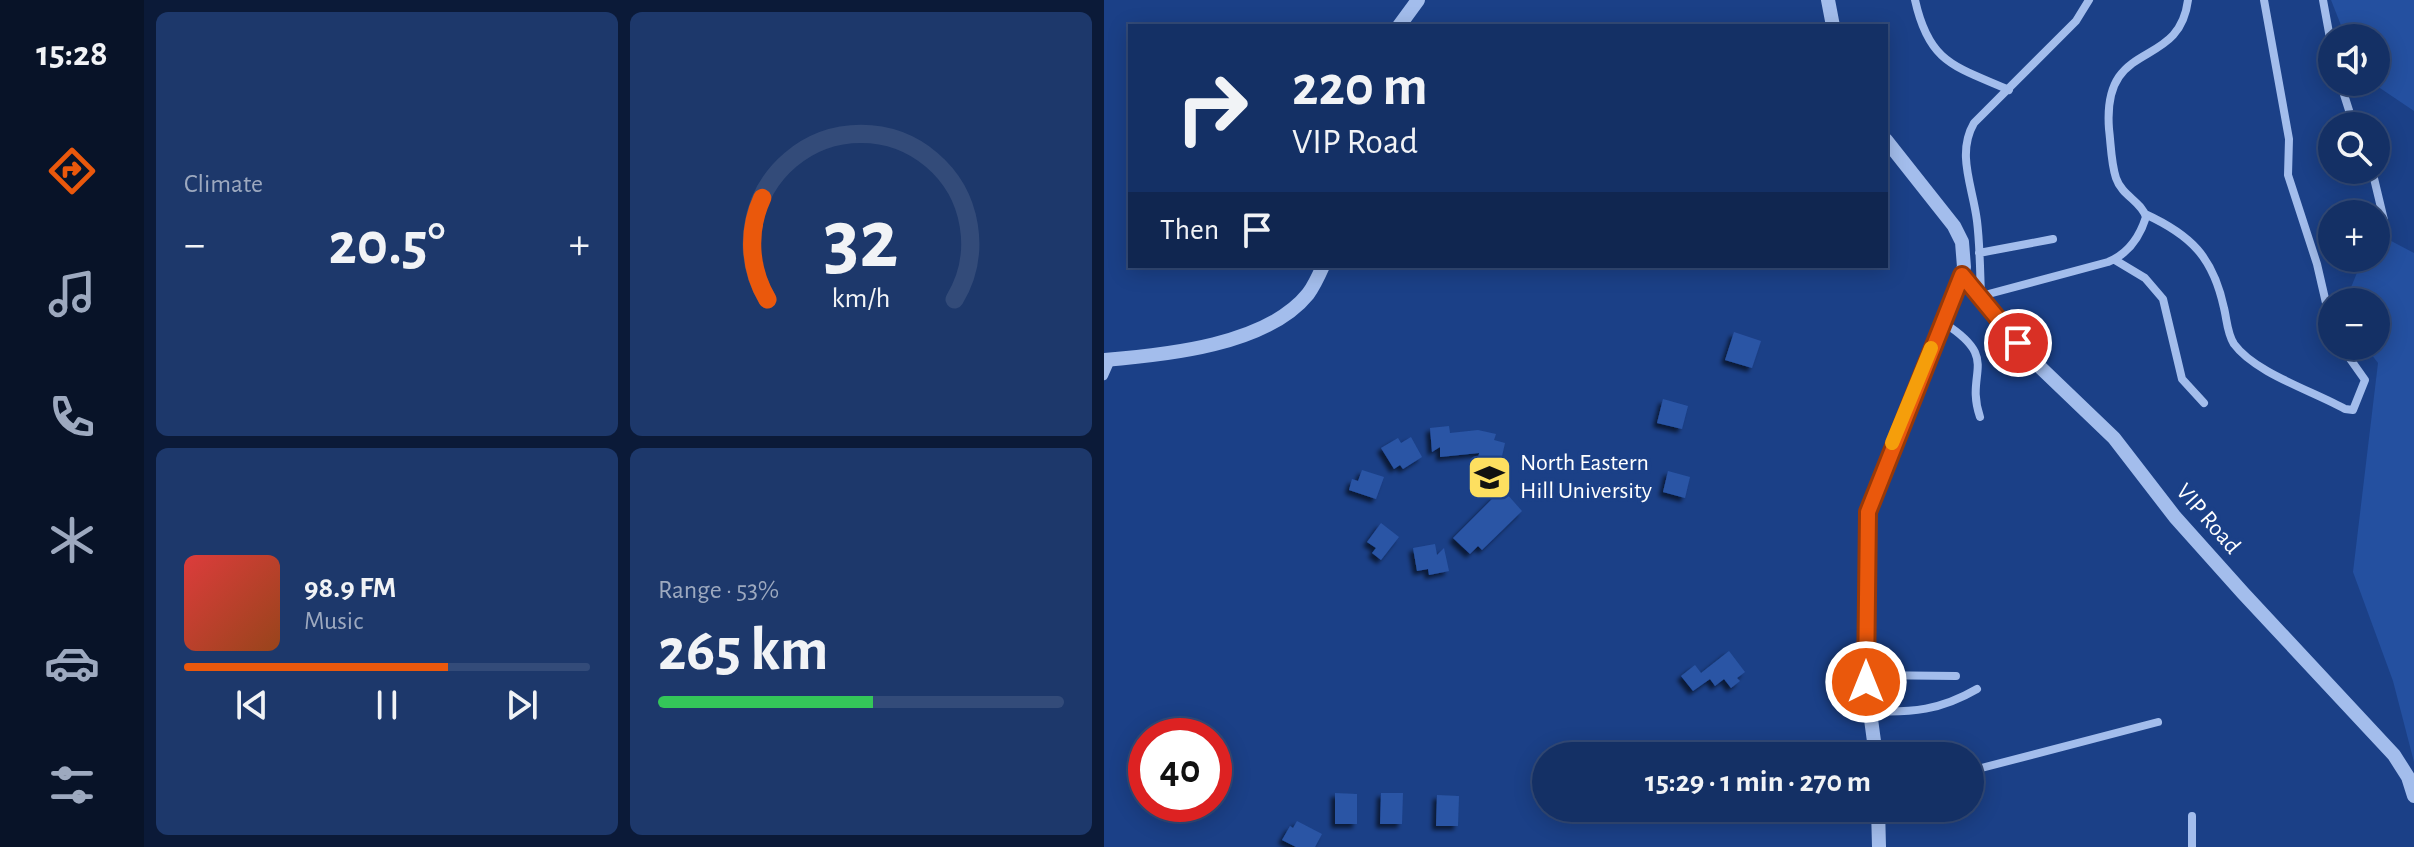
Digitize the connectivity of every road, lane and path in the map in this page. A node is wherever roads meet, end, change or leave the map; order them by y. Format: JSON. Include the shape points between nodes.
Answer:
{"nodes":[{"id":1,"x":1418,"y":0,"type":"edge"},
{"id":2,"x":1828,"y":0,"type":"edge"},
{"id":3,"x":1915,"y":0,"type":"edge"},
{"id":4,"x":2089,"y":0,"type":"edge"},
{"id":5,"x":2188,"y":0,"type":"edge"},
{"id":6,"x":2264,"y":0,"type":"edge"},
{"id":7,"x":2323,"y":0,"type":"edge"},
{"id":8,"x":1400,"y":24,"type":"edge"},
{"id":9,"x":1833,"y":24,"type":"edge"},
{"id":10,"x":2327,"y":24,"type":"edge"},
{"id":11,"x":2009,"y":90,"type":"junction"},
{"id":12,"x":1888,"y":143,"type":"edge"},
{"id":13,"x":2145,"y":214,"type":"junction"},
{"id":14,"x":2053,"y":239,"type":"dead end"},
{"id":15,"x":1979,"y":253,"type":"junction"},
{"id":16,"x":2115,"y":260,"type":"junction"},
{"id":17,"x":1322,"y":268,"type":"edge"},
{"id":18,"x":1962,"y":275,"type":"junction"},
{"id":19,"x":2323,"y":288,"type":"edge"},
{"id":20,"x":1981,"y":296,"type":"junction"},
{"id":21,"x":1944,"y":323,"type":"junction"},
{"id":22,"x":1107,"y":360,"type":"edge"},
{"id":23,"x":2351,"y":360,"type":"edge"},
{"id":24,"x":1104,"y":376,"type":"edge"},
{"id":25,"x":2204,"y":403,"type":"dead end"},
{"id":26,"x":1980,"y":417,"type":"dead end"},
{"id":27,"x":1865,"y":675,"type":"junction"},
{"id":28,"x":1956,"y":676,"type":"dead end"},
{"id":29,"x":1977,"y":689,"type":"dead end"},
{"id":30,"x":1870,"y":711,"type":"junction"},
{"id":31,"x":2158,"y":722,"type":"dead end"},
{"id":32,"x":1874,"y":742,"type":"edge"},
{"id":33,"x":1984,"y":767,"type":"edge"},
{"id":34,"x":2414,"y":796,"type":"edge"},
{"id":35,"x":2192,"y":816,"type":"dead end"},
{"id":36,"x":1878,"y":822,"type":"edge"},
{"id":37,"x":1879,"y":847,"type":"edge"},
{"id":38,"x":2192,"y":847,"type":"edge"}],
"edges":[{"from":1,"to":8,"type":"street"},
{"from":2,"to":9,"type":"street"},
{"from":3,"to":11,"type":"street","via":[[1933,48],[1957,67]]},
{"from":4,"to":11,"type":"street","via":[[2076,21]]},
{"from":5,"to":13,"type":"street","via":[[2178,30],[2124,69],[2109,98],[2117,182]]},
{"from":6,"to":19,"type":"street","via":[[2289,139],[2288,175]]},
{"from":7,"to":10,"type":"street"},
{"from":11,"to":15,"type":"street","via":[[1966,137]]},
{"from":12,"to":18,"type":"street","via":[[1954,226],[1964,253]]},
{"from":13,"to":16,"type":"street","via":[[2138,237]]},
{"from":13,"to":23,"type":"street","via":[[2185,234],[2207,261],[2219,287],[2228,332],[2244,355],[2353,410],[2365,380]]},
{"from":14,"to":15,"type":"street"},
{"from":15,"to":20,"type":"street"},
{"from":16,"to":20,"type":"street"},
{"from":16,"to":25,"type":"street","via":[[2145,278],[2163,299],[2182,379]]},
{"from":17,"to":22,"type":"street","via":[[1308,293],[1259,330],[1194,347]]},
{"from":18,"to":20,"type":"street","name":"VIP Road"},
{"from":18,"to":21,"type":"street"},
{"from":20,"to":34,"type":"street","name":"VIP Road","via":[[2394,755]]},
{"from":21,"to":26,"type":"street","via":[[1966,338],[1977,357],[1975,404]]},
{"from":21,"to":27,"type":"street","via":[[1868,512]]},
{"from":22,"to":24,"type":"street"},
{"from":27,"to":28,"type":"street"},
{"from":27,"to":30,"type":"street"},
{"from":29,"to":30,"type":"street","via":[[1919,712]]},
{"from":30,"to":32,"type":"street"},
{"from":31,"to":33,"type":"street"},
{"from":35,"to":38,"type":"street"},
{"from":36,"to":37,"type":"street"}]}
